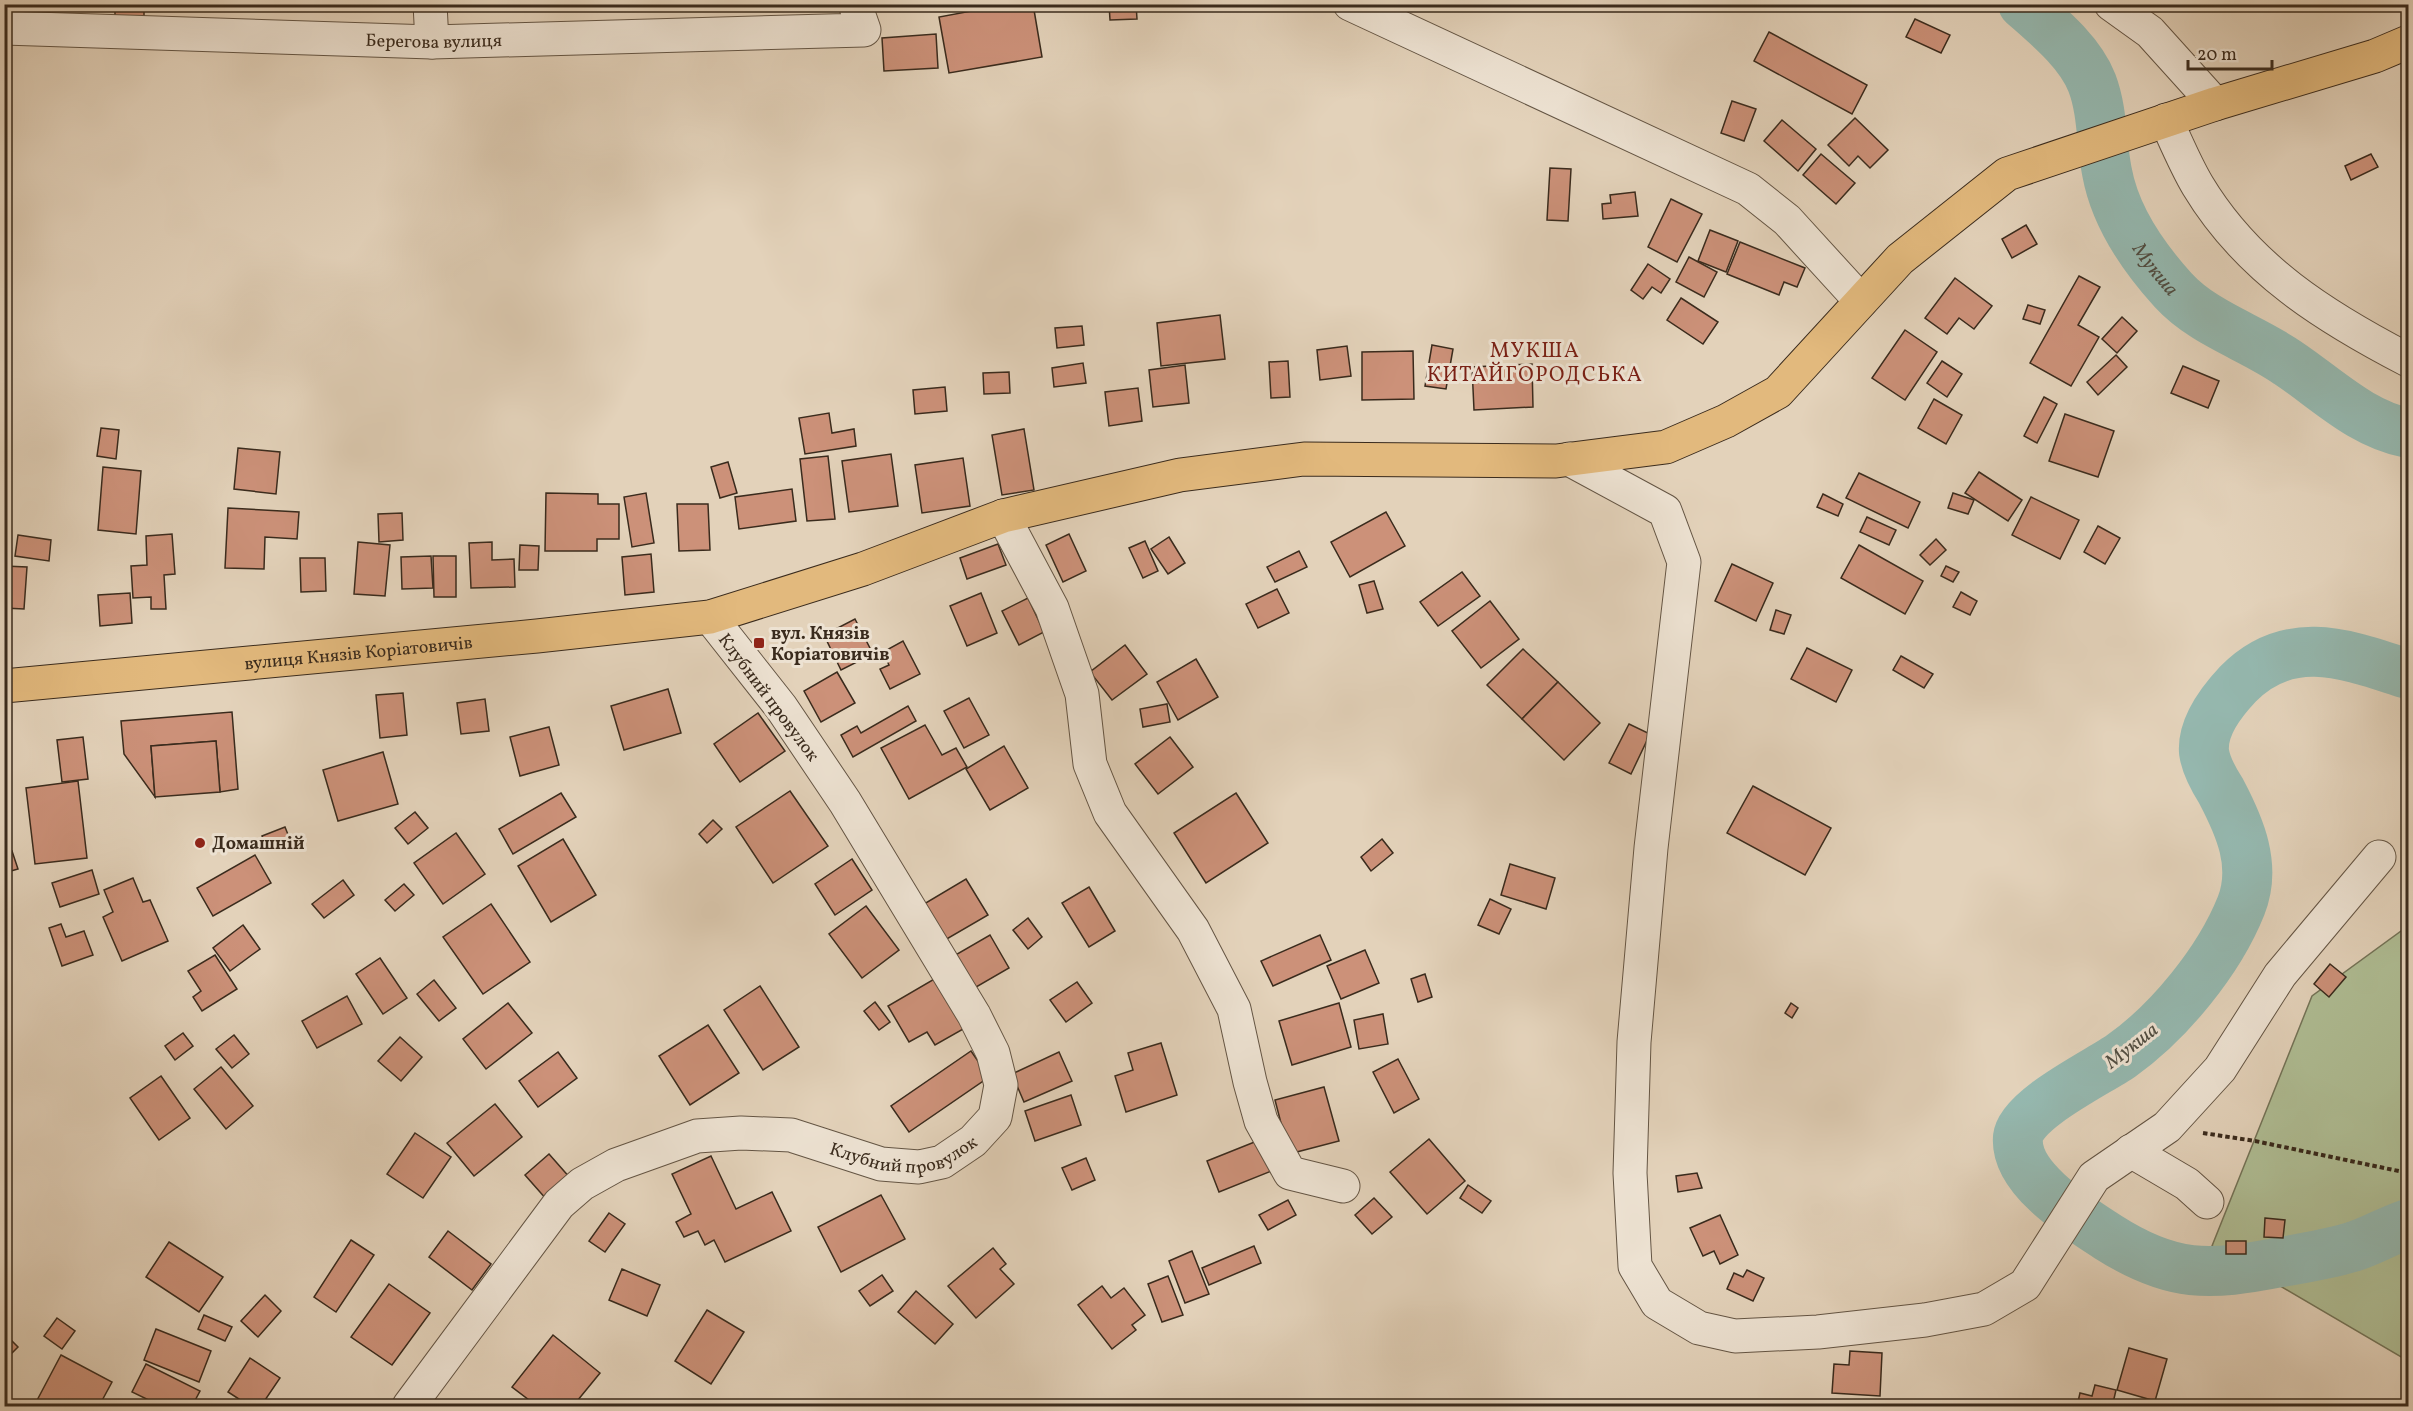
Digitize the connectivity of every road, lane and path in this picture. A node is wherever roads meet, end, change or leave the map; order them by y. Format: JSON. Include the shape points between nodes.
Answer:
{"nodes":[{"id":1,"x":430,"y":4,"type":"edge"},
{"id":2,"x":1350,"y":4,"type":"edge"},
{"id":3,"x":2111,"y":4,"type":"edge"},
{"id":4,"x":860,"y":17,"type":"edge"},
{"id":5,"x":4,"y":28,"type":"edge"},
{"id":6,"x":432,"y":42,"type":"junction"},
{"id":7,"x":2409,"y":42,"type":"edge"},
{"id":8,"x":2215,"y":104,"type":"junction"},
{"id":9,"x":2157,"y":123,"type":"junction"},
{"id":10,"x":1862,"y":301,"type":"junction"},
{"id":11,"x":2409,"y":360,"type":"edge"},
{"id":12,"x":1569,"y":459,"type":"junction"},
{"id":13,"x":1003,"y":516,"type":"junction"},
{"id":14,"x":710,"y":617,"type":"junction"},
{"id":15,"x":4,"y":686,"type":"edge"},
{"id":16,"x":2379,"y":857,"type":"dead end"},
{"id":17,"x":2167,"y":1127,"type":"junction"},
{"id":18,"x":2131,"y":1151,"type":"junction"},
{"id":19,"x":2409,"y":1173,"type":"edge"},
{"id":20,"x":1343,"y":1186,"type":"dead end"},
{"id":21,"x":2207,"y":1202,"type":"dead end"},
{"id":22,"x":409,"y":1407,"type":"edge"}],
"edges":[{"from":1,"to":6,"type":"street"},
{"from":2,"to":10,"type":"street","via":[[1748,189],[1787,220]]},
{"from":3,"to":8,"type":"street","via":[[2150,32]]},
{"from":4,"to":6,"type":"street","name":"Берегова вулиця"},
{"from":5,"to":6,"type":"street","name":"Берегова вулиця"},
{"from":7,"to":8,"type":"main road","name":"вулиця Князів Коріатовичів","via":[[2375,57]]},
{"from":8,"to":9,"type":"main road","name":"вулиця Князів Коріатовичів"},
{"from":9,"to":10,"type":"main road","name":"вулиця Князів Коріатовичів","via":[[2007,174],[1900,260]]},
{"from":9,"to":11,"type":"street","via":[[2236,239],[2296,295],[2360,336]]},
{"from":10,"to":12,"type":"main road","name":"вулиця Князів Коріатовичів","via":[[1778,392],[1726,421],[1666,447]]},
{"from":12,"to":13,"type":"main road","name":"вулиця Князів Коріатовичів","via":[[1304,459],[1180,475]]},
{"from":12,"to":18,"type":"street","via":[[1665,511],[1684,562],[1651,848],[1634,1042],[1630,1173],[1635,1266],[1657,1303],[1699,1328],[1735,1336],[1842,1330],[1984,1309],[2025,1285],[2094,1177]]},
{"from":13,"to":14,"type":"main road","name":"вулиця Князів Коріатовичів","via":[[863,569]]},
{"from":13,"to":20,"type":"street","via":[[1052,608],[1082,694],[1090,764],[1110,813],[1192,930],[1234,1009],[1261,1121],[1290,1173]]},
{"from":14,"to":15,"type":"main road","name":"вулиця Князів Коріатовичів"},
{"from":14,"to":22,"type":"street","name":"Клубний провулок","via":[[781,707],[845,802],[974,1015],[993,1053],[1001,1085],[995,1117],[973,1141],[942,1162],[919,1167],[881,1164],[791,1135],[741,1133],[697,1136],[616,1165],[582,1184],[559,1204]]},
{"from":16,"to":17,"type":"street","via":[[2280,975],[2220,1069]]},
{"from":17,"to":18,"type":"street"},
{"from":17,"to":19,"type":"path"},
{"from":18,"to":21,"type":"street","via":[[2187,1184]]}]}
